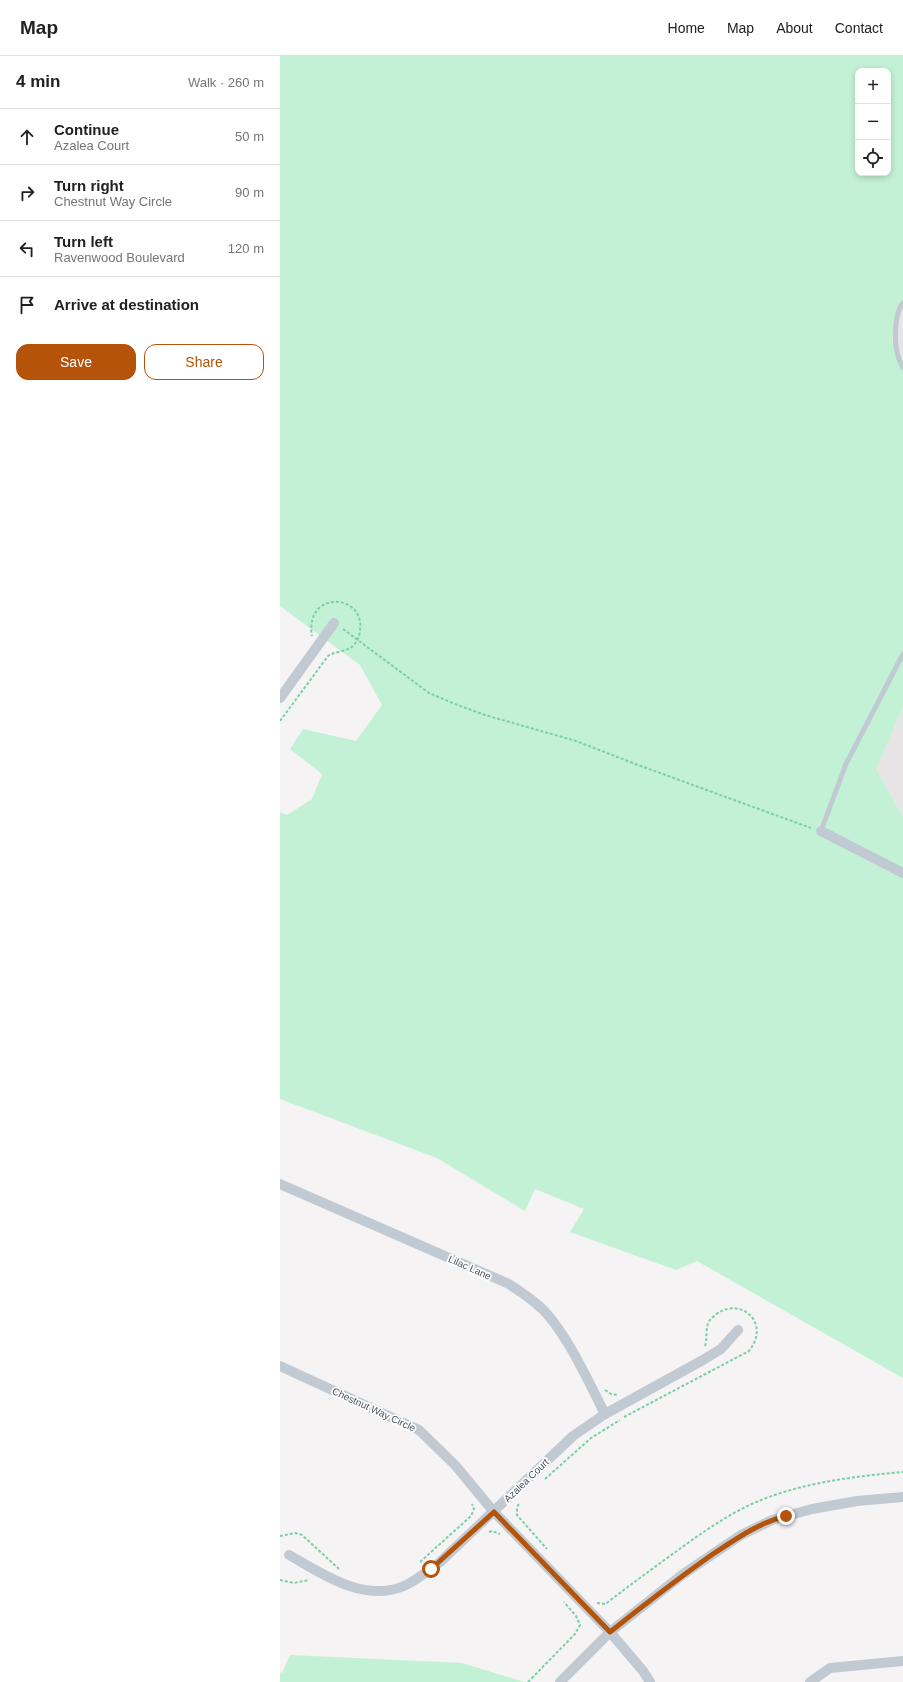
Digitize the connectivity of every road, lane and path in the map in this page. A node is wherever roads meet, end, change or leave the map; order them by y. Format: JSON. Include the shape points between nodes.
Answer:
{"nodes":[{"id":1,"x":903,"y":303,"type":"edge"},
{"id":2,"x":903,"y":368,"type":"edge"},
{"id":3,"x":334,"y":623,"type":"joint"},
{"id":4,"x":903,"y":654,"type":"edge"},
{"id":5,"x":280,"y":698,"type":"edge"},
{"id":6,"x":821,"y":831,"type":"junction"},
{"id":7,"x":903,"y":873,"type":"edge"},
{"id":8,"x":280,"y":1184,"type":"edge"},
{"id":9,"x":738,"y":1330,"type":"dead end"},
{"id":10,"x":280,"y":1366,"type":"edge"},
{"id":11,"x":606,"y":1414,"type":"junction"},
{"id":12,"x":903,"y":1497,"type":"edge"},
{"id":13,"x":471,"y":1501,"type":"dead end"},
{"id":14,"x":494,"y":1512,"type":"junction"},
{"id":15,"x":487,"y":1532,"type":"dead end"},
{"id":16,"x":500,"y":1534,"type":"dead end"},
{"id":17,"x":280,"y":1536,"type":"edge"},
{"id":18,"x":288,"y":1555,"type":"dead end"},
{"id":19,"x":418,"y":1564,"type":"dead end"},
{"id":20,"x":340,"y":1570,"type":"dead end"},
{"id":21,"x":280,"y":1580,"type":"edge"},
{"id":22,"x":312,"y":1581,"type":"dead end"},
{"id":23,"x":563,"y":1600,"type":"dead end"},
{"id":24,"x":610,"y":1632,"type":"junction"},
{"id":25,"x":903,"y":1661,"type":"edge"},
{"id":26,"x":528,"y":1682,"type":"edge"},
{"id":27,"x":560,"y":1682,"type":"edge"},
{"id":28,"x":650,"y":1682,"type":"edge"},
{"id":29,"x":810,"y":1682,"type":"edge"}],
"edges":[{"from":1,"to":2,"type":"lane","via":[[896,318],[896,343]]},
{"from":3,"to":5,"type":"street"},
{"from":3,"to":6,"type":"path","via":[[429,693],[485,715],[576,741],[638,766]]},
{"from":4,"to":6,"type":"lane","via":[[846,764]]},
{"from":6,"to":7,"type":"street"},
{"from":8,"to":11,"type":"street","name":"Lilac Lane","via":[[509,1284],[539,1306],[553,1321]]},
{"from":9,"to":11,"type":"street","name":"Azalea Court","via":[[721,1349],[704,1360]]},
{"from":10,"to":14,"type":"street","name":"Chestnut Way Circle","via":[[419,1430],[454,1465]]},
{"from":11,"to":14,"type":"street","name":"Azalea Court","via":[[573,1436]]},
{"from":12,"to":24,"type":"street","via":[[812,1509],[772,1520],[741,1535],[682,1575]]},
{"from":13,"to":19,"type":"path","via":[[474,1509],[471,1516]]},
{"from":14,"to":18,"type":"street","name":"Azalea Court","via":[[422,1576],[403,1586],[381,1591],[358,1589],[330,1578]]},
{"from":14,"to":24,"type":"street","name":"Chestnut Way Circle"},
{"from":15,"to":16,"type":"path"},
{"from":17,"to":20,"type":"path","via":[[295,1533],[302,1535]]},
{"from":21,"to":22,"type":"path","via":[[288,1583]]},
{"from":23,"to":26,"type":"path","via":[[580,1625],[575,1634]]},
{"from":24,"to":27,"type":"street"},
{"from":24,"to":28,"type":"street","name":"Chestnut Way Circle"},
{"from":25,"to":29,"type":"street","via":[[830,1668]]}]}
